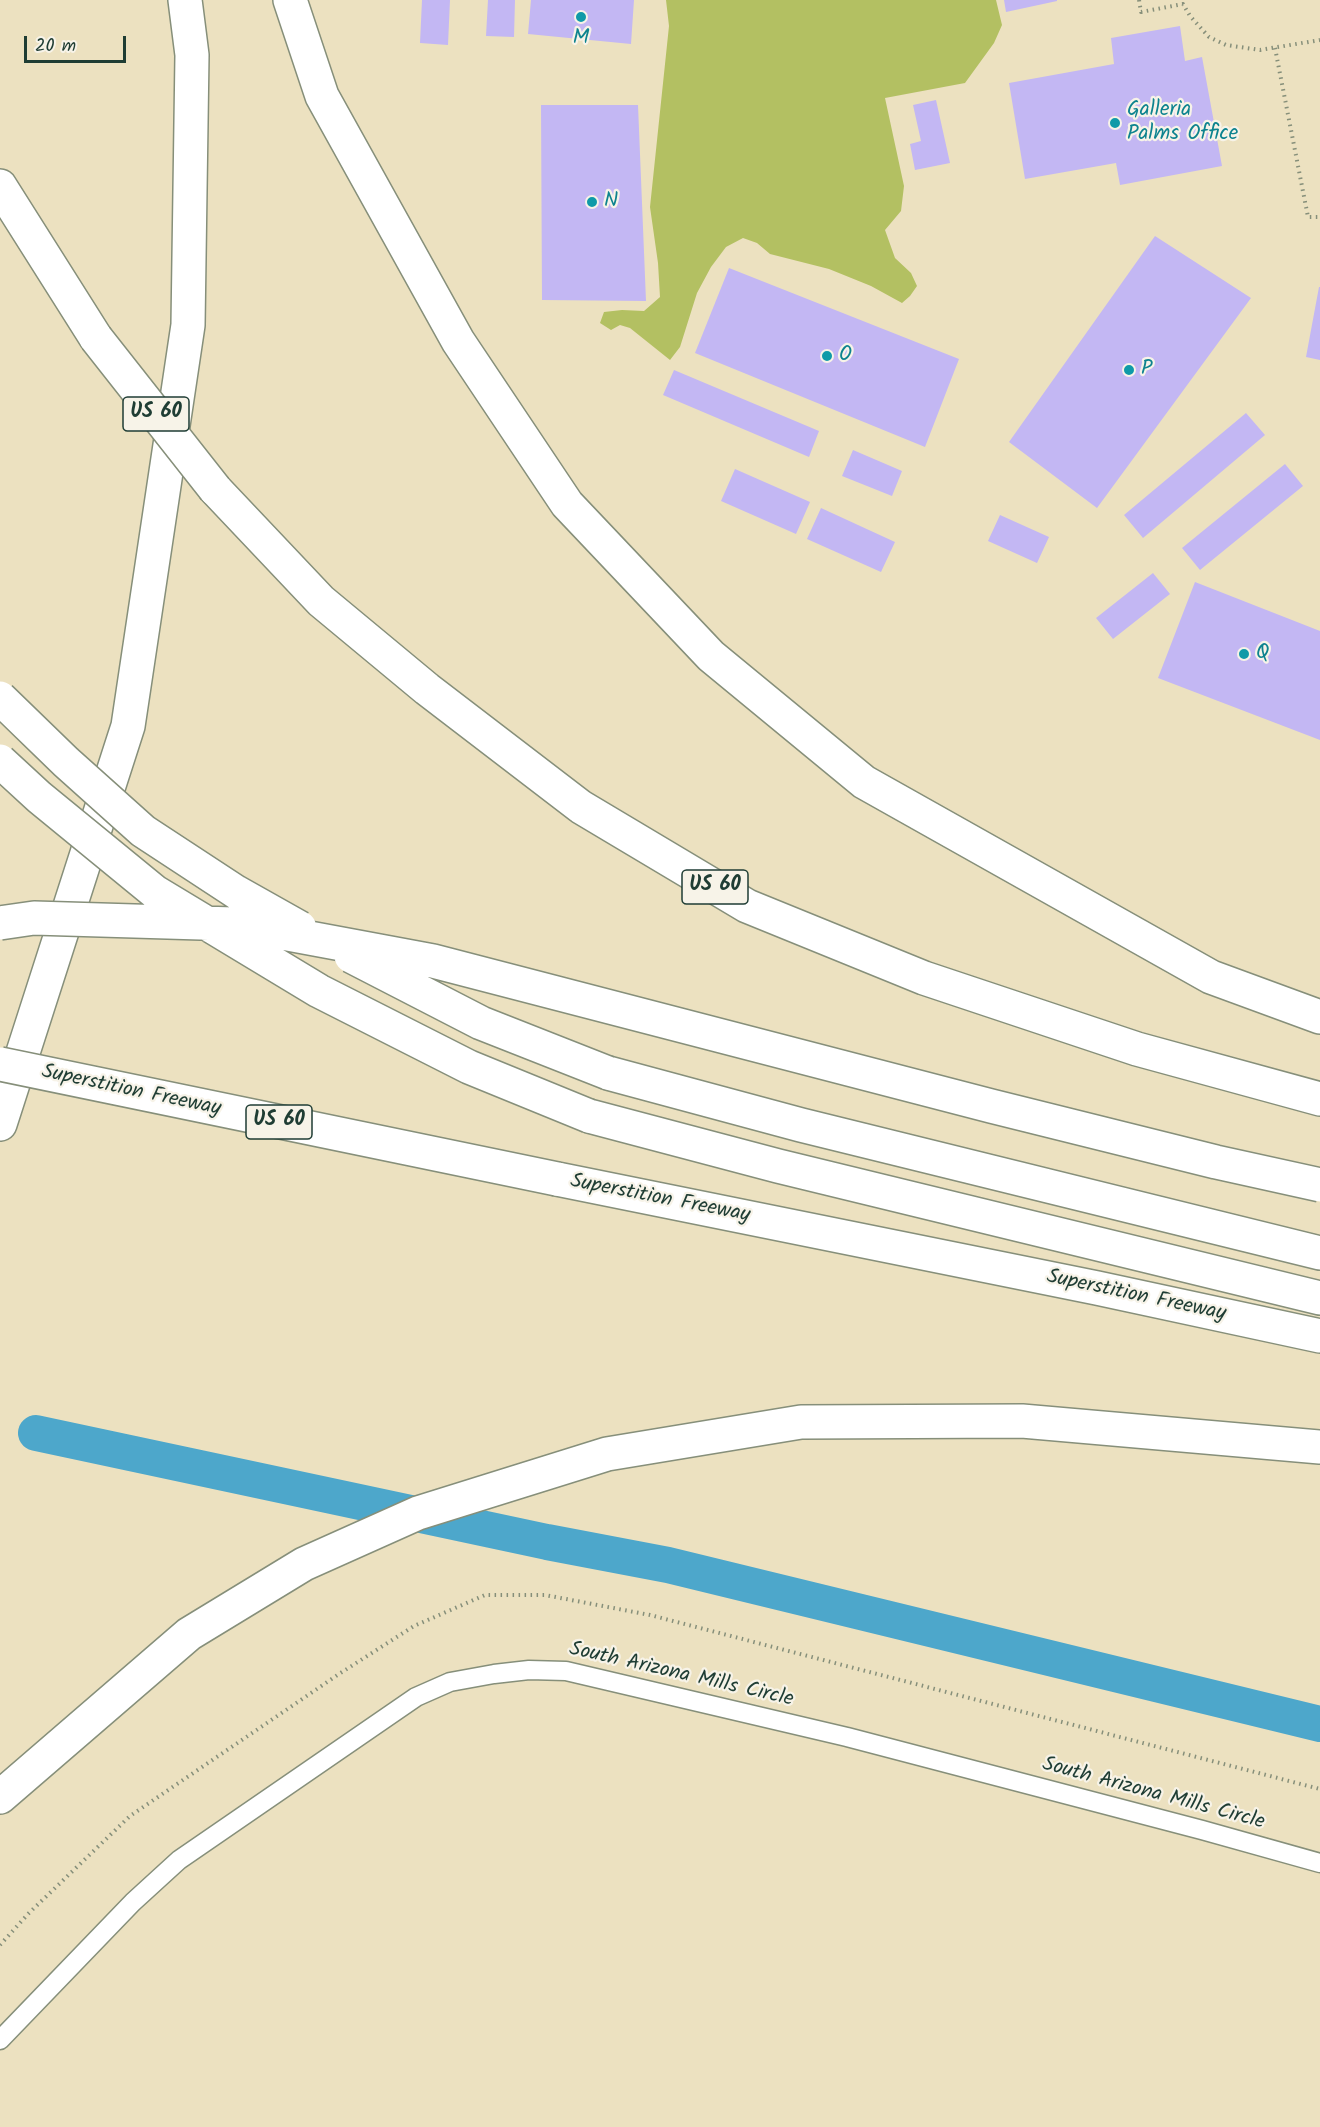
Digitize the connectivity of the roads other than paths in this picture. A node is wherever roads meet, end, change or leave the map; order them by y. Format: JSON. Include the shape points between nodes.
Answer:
{"nodes":[{"id":1,"x":185,"y":0,"type":"edge"},
{"id":2,"x":290,"y":0,"type":"edge"},
{"id":3,"x":0,"y":186,"type":"edge"},
{"id":4,"x":0,"y":698,"type":"edge"},
{"id":5,"x":0,"y":761,"type":"edge"},
{"id":6,"x":0,"y":923,"type":"edge"},
{"id":7,"x":1320,"y":1017,"type":"edge"},
{"id":8,"x":5,"y":1078,"type":"edge"},
{"id":9,"x":1320,"y":1099,"type":"edge"},
{"id":10,"x":0,"y":1124,"type":"edge"},
{"id":11,"x":1320,"y":1185,"type":"edge"},
{"id":12,"x":1320,"y":1253,"type":"edge"},
{"id":13,"x":1320,"y":1298,"type":"edge"},
{"id":14,"x":1320,"y":1336,"type":"edge"},
{"id":15,"x":1320,"y":1447,"type":"edge"},
{"id":16,"x":0,"y":1797,"type":"edge"},
{"id":17,"x":1320,"y":1863,"type":"edge"},
{"id":18,"x":0,"y":2040,"type":"edge"}],
"edges":[{"from":1,"to":8,"type":"highway","via":[[192,55],[188,325],[128,726]]},
{"from":2,"to":7,"type":"highway","via":[[322,96],[458,341],[567,504],[711,656],[864,782],[1211,977]]},
{"from":3,"to":9,"type":"highway","number":"US 60","bridge":true,"via":[[96,338],[215,489],[321,601],[581,807],[747,906],[924,978],[1137,1049]]},
{"from":4,"to":12,"type":"highway","bridge":true,"via":[[143,831],[236,892],[481,1023],[608,1073],[801,1125]]},
{"from":5,"to":13,"type":"highway","bridge":true,"via":[[146,885],[176,905],[329,996],[470,1067],[589,1116]]},
{"from":6,"to":11,"type":"highway","bridge":true,"via":[[34,918],[234,924],[433,961],[1025,1114]]},
{"from":8,"to":10,"type":"highway"},
{"from":8,"to":14,"type":"highway","name":"Superstition Freeway","number":"US 60","bridge":true,"via":[[557,1179]]},
{"from":15,"to":16,"type":"highway","via":[[1022,1421],[801,1422],[607,1454],[418,1513],[304,1564],[189,1634]]},
{"from":17,"to":18,"type":"lane","name":"South Arizona Mills Circle","via":[[847,1737],[566,1671],[494,1674],[450,1682],[416,1697],[179,1860],[133,1902]]}]}
